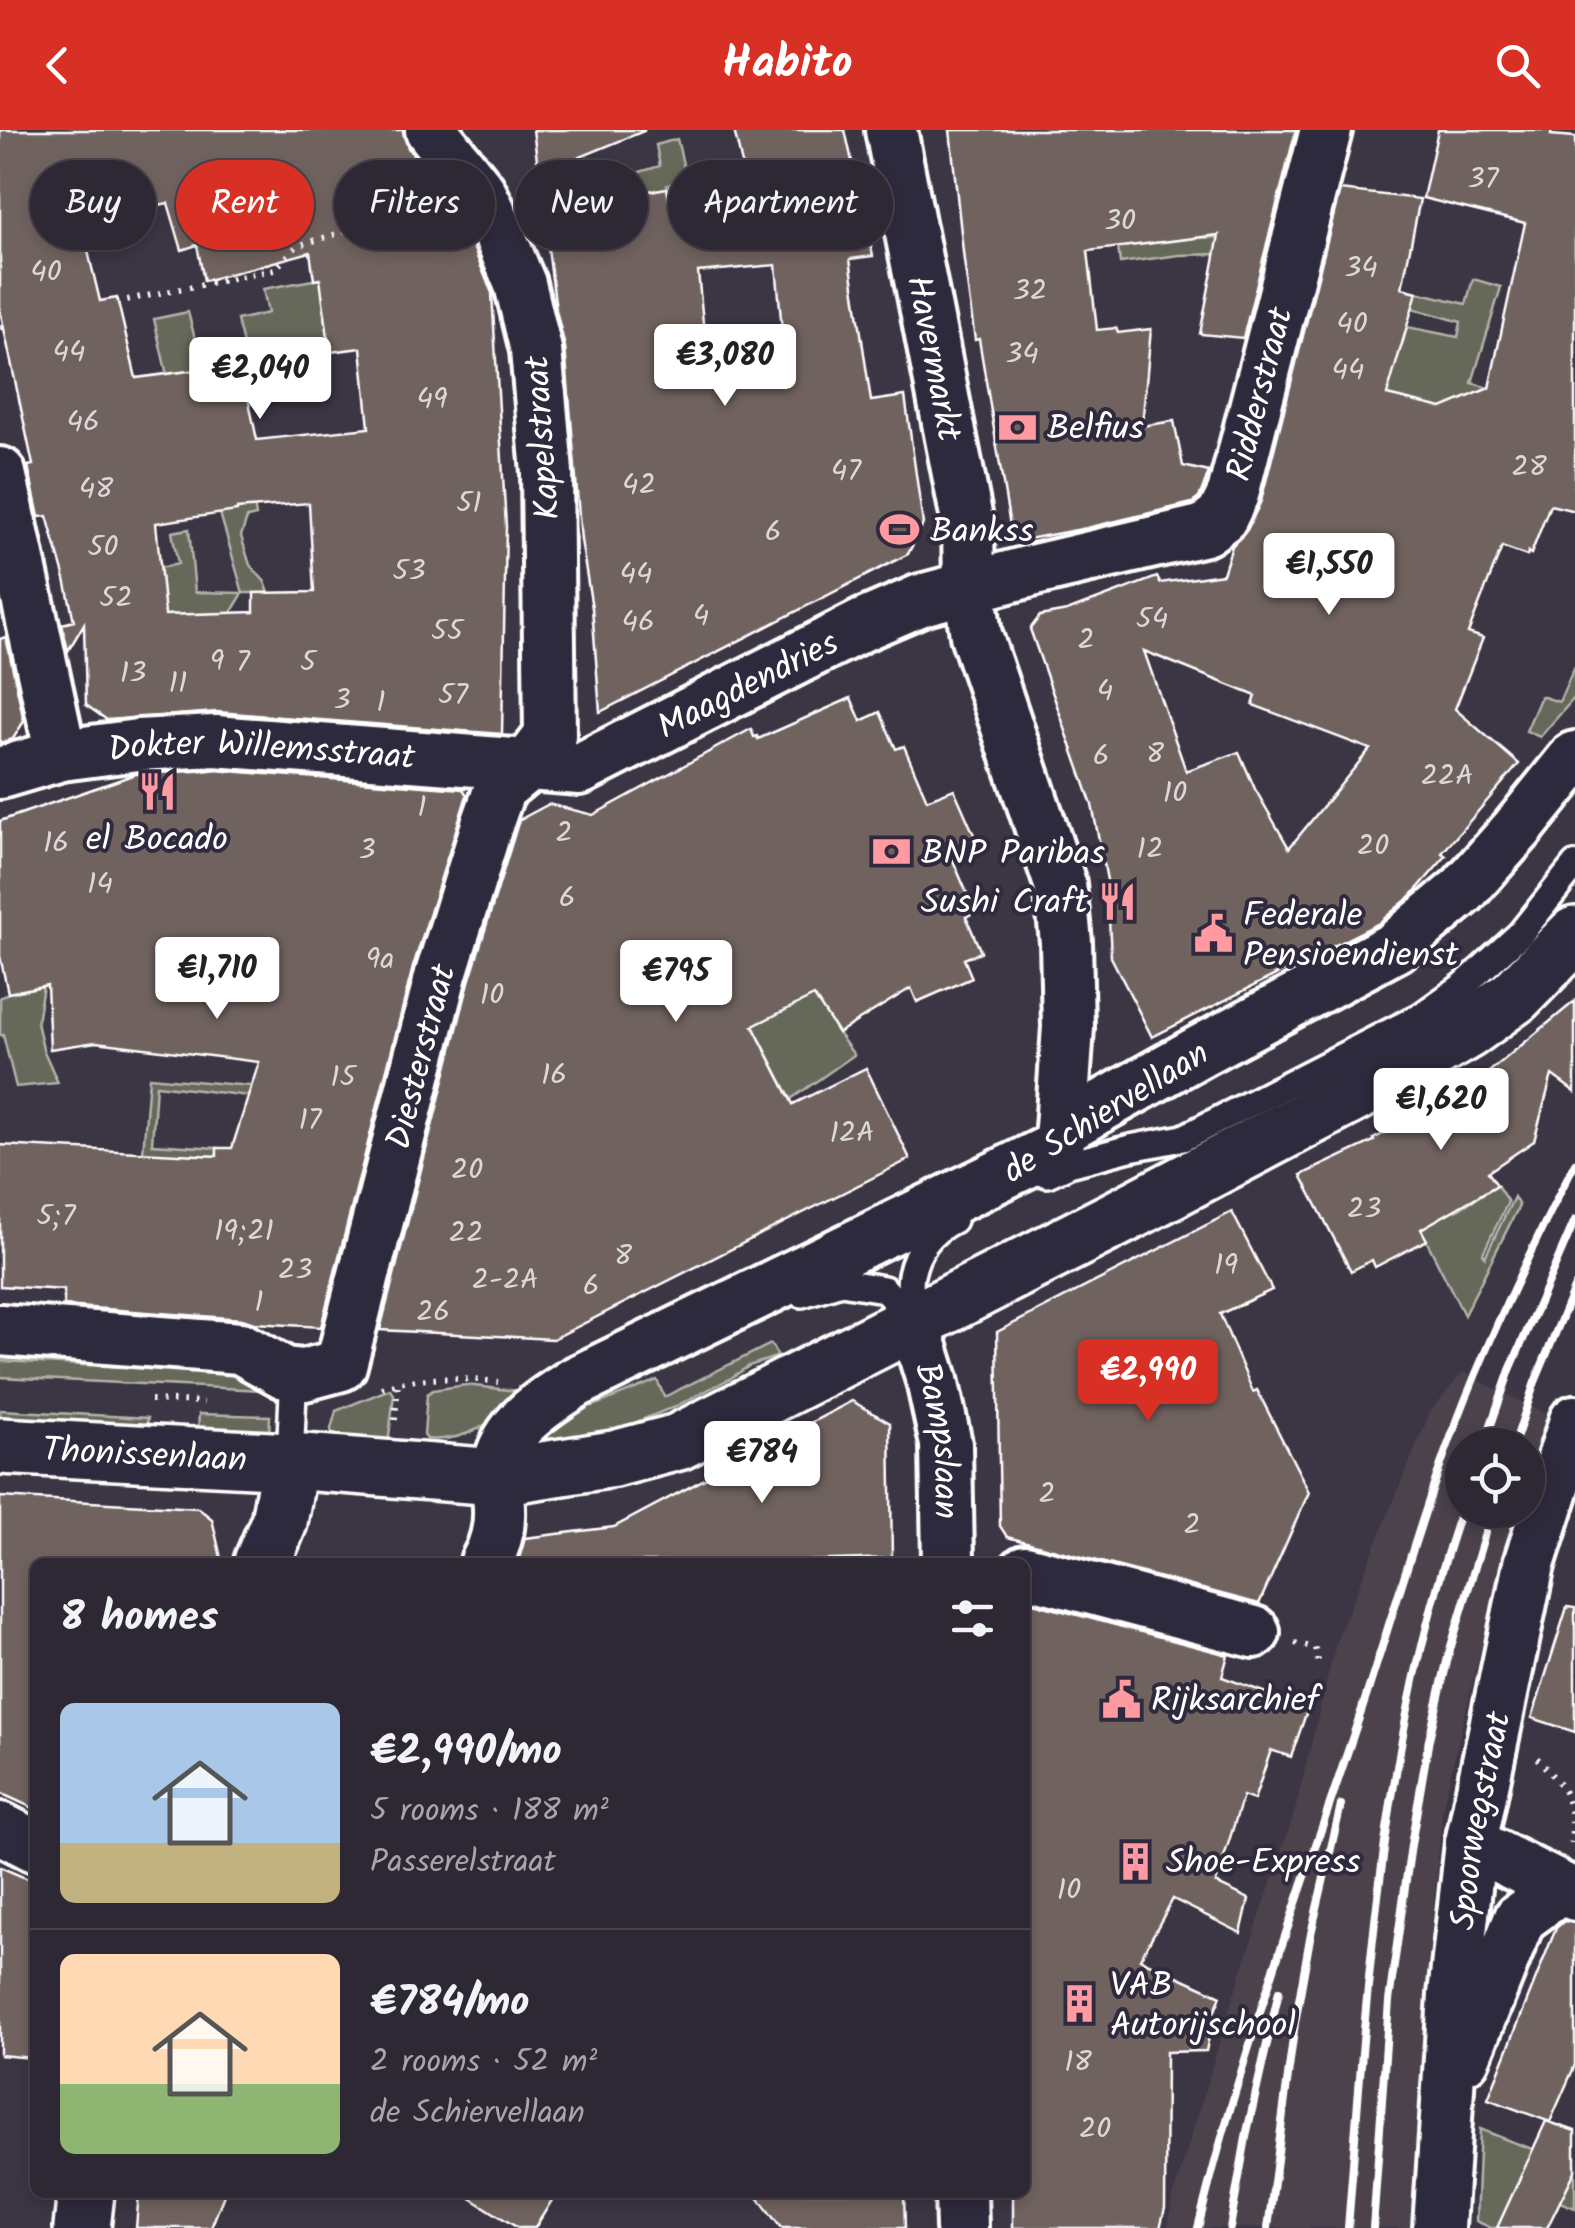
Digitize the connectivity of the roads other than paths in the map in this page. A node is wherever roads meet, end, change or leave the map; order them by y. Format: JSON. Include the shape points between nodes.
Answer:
{"nodes":[{"id":1,"x":431,"y":130,"type":"edge"},
{"id":2,"x":890,"y":130,"type":"edge"},
{"id":3,"x":1326,"y":130,"type":"edge"},
{"id":4,"x":0,"y":473,"type":"edge"},
{"id":5,"x":969,"y":587,"type":"junction"},
{"id":6,"x":60,"y":755,"type":"junction"},
{"id":7,"x":1575,"y":757,"type":"edge"},
{"id":8,"x":528,"y":765,"type":"junction"},
{"id":9,"x":0,"y":773,"type":"edge"},
{"id":10,"x":1575,"y":866,"type":"edge"},
{"id":11,"x":1575,"y":934,"type":"edge"},
{"id":12,"x":1062,"y":1129,"type":"junction"},
{"id":13,"x":914,"y":1322,"type":"junction"},
{"id":14,"x":0,"y":1330,"type":"edge"},
{"id":15,"x":322,"y":1370,"type":"junction"},
{"id":16,"x":576,"y":1382,"type":"junction"},
{"id":17,"x":1575,"y":1421,"type":"edge"},
{"id":18,"x":0,"y":1446,"type":"edge"},
{"id":19,"x":290,"y":1461,"type":"junction"},
{"id":20,"x":496,"y":1477,"type":"junction"},
{"id":21,"x":264,"y":1558,"type":"edge"},
{"id":22,"x":489,"y":1558,"type":"edge"},
{"id":23,"x":963,"y":1558,"type":"edge"},
{"id":24,"x":1030,"y":1572,"type":"edge"},
{"id":25,"x":1254,"y":1632,"type":"dead end"},
{"id":26,"x":0,"y":1828,"type":"edge"},
{"id":27,"x":30,"y":1843,"type":"edge"},
{"id":28,"x":1472,"y":1843,"type":"junction"},
{"id":29,"x":1567,"y":1892,"type":"edge"},
{"id":30,"x":1446,"y":2102,"type":"junction"},
{"id":31,"x":85,"y":2198,"type":"edge"},
{"id":32,"x":961,"y":2198,"type":"edge"},
{"id":33,"x":82,"y":2228,"type":"edge"},
{"id":34,"x":962,"y":2228,"type":"edge"},
{"id":35,"x":1439,"y":2228,"type":"edge"}],
"edges":[{"from":1,"to":8,"type":"street","name":"Kapelstraat","via":[[490,210],[520,284],[536,350],[547,472],[550,736]]},
{"from":2,"to":5,"type":"street","name":"Havermarkt","via":[[968,525]]},
{"from":3,"to":5,"type":"street","name":"Ridderstraat","via":[[1222,517],[1206,530]]},
{"from":4,"to":6,"type":"street"},
{"from":5,"to":8,"type":"street","name":"Maagdendries","via":[[864,625],[580,769]]},
{"from":5,"to":12,"type":"street","name":"Havermarkt","via":[[976,634],[1060,884],[1068,1027]]},
{"from":6,"to":8,"type":"street","name":"Dokter Willemsstraat","via":[[215,741]]},
{"from":6,"to":9,"type":"street","name":"Dokter Willemsstraat"},
{"from":7,"to":12,"type":"street","name":"de Schiervellaan","via":[[1463,890],[1394,947]]},
{"from":8,"to":15,"type":"street","name":"Diesterstraat","via":[[500,788],[482,840]]},
{"from":10,"to":13,"type":"lane","name":"de Schiervellaan","via":[[1521,933],[1421,1016],[1183,1138],[1069,1164],[938,1227],[922,1245],[910,1277]]},
{"from":11,"to":13,"type":"main road","via":[[1515,996],[1452,1040]]},
{"from":12,"to":16,"type":"street","name":"de Schiervellaan","via":[[1058,1147]]},
{"from":13,"to":16,"type":"lane","via":[[884,1289],[841,1282],[796,1296],[606,1391]]},
{"from":13,"to":20,"type":"main road","via":[[678,1442]]},
{"from":13,"to":23,"type":"street","name":"Bampslaan","via":[[946,1444]]},
{"from":14,"to":15,"type":"street","via":[[240,1348],[285,1372]]},
{"from":15,"to":19,"type":"lane","via":[[293,1393]]},
{"from":16,"to":20,"type":"street","name":"de Schiervellaan","via":[[517,1426]]},
{"from":17,"to":28,"type":"street","name":"Spoorwegstraat","via":[[1530,1564]]},
{"from":18,"to":19,"type":"main road","name":"Thonissenlaan"},
{"from":19,"to":20,"type":"main road"},
{"from":19,"to":21,"type":"main road","via":[[279,1522]]},
{"from":20,"to":22,"type":"street","via":[[500,1514]]},
{"from":24,"to":25,"type":"street"},
{"from":26,"to":27,"type":"street"},
{"from":28,"to":29,"type":"street"},
{"from":28,"to":30,"type":"street","name":"Spoorwegstraat"},
{"from":29,"to":30,"type":"street","via":[[1520,1918]]},
{"from":30,"to":35,"type":"street","name":"Spoorwegstraat"},
{"from":31,"to":33,"type":"main road"},
{"from":32,"to":34,"type":"street"}]}
